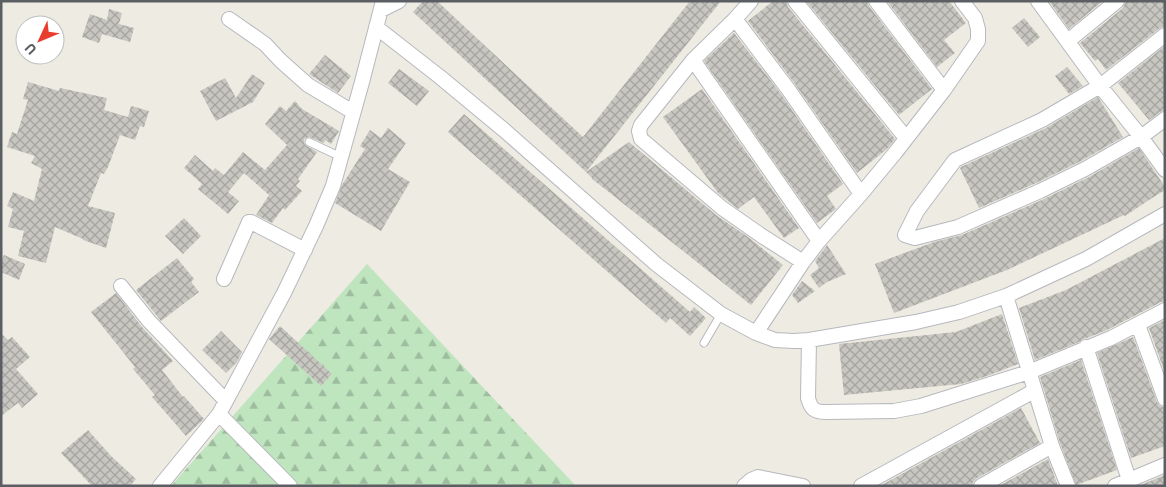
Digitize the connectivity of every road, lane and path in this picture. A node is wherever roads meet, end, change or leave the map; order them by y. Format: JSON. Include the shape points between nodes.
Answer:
{"nodes":[{"id":1,"x":399,"y":1,"type":"edge"},
{"id":2,"x":752,"y":1,"type":"edge"},
{"id":3,"x":795,"y":1,"type":"edge"},
{"id":4,"x":876,"y":1,"type":"edge"},
{"id":5,"x":962,"y":1,"type":"edge"},
{"id":6,"x":1038,"y":1,"type":"edge"},
{"id":7,"x":1117,"y":1,"type":"edge"},
{"id":8,"x":382,"y":6,"type":"edge"},
{"id":9,"x":229,"y":19,"type":"dead end"},
{"id":10,"x":735,"y":19,"type":"junction"},
{"id":11,"x":376,"y":27,"type":"junction"},
{"id":12,"x":1165,"y":35,"type":"edge"},
{"id":13,"x":1068,"y":41,"type":"junction"},
{"id":14,"x":693,"y":60,"type":"junction"},
{"id":15,"x":1100,"y":86,"type":"junction"},
{"id":16,"x":944,"y":90,"type":"junction"},
{"id":17,"x":354,"y":112,"type":"junction"},
{"id":18,"x":1165,"y":119,"type":"edge"},
{"id":19,"x":1141,"y":137,"type":"junction"},
{"id":20,"x":906,"y":138,"type":"junction"},
{"id":21,"x":309,"y":142,"type":"dead end"},
{"id":22,"x":341,"y":157,"type":"junction"},
{"id":23,"x":1165,"y":170,"type":"edge"},
{"id":24,"x":861,"y":194,"type":"junction"},
{"id":25,"x":1165,"y":214,"type":"edge"},
{"id":26,"x":819,"y":241,"type":"junction"},
{"id":27,"x":305,"y":250,"type":"junction"},
{"id":28,"x":803,"y":262,"type":"junction"},
{"id":29,"x":224,"y":279,"type":"dead end"},
{"id":30,"x":121,"y":286,"type":"dead end"},
{"id":31,"x":1006,"y":296,"type":"junction"},
{"id":32,"x":1165,"y":310,"type":"edge"},
{"id":33,"x":721,"y":314,"type":"junction"},
{"id":34,"x":1138,"y":325,"type":"junction"},
{"id":35,"x":756,"y":333,"type":"junction"},
{"id":36,"x":809,"y":340,"type":"junction"},
{"id":37,"x":704,"y":344,"type":"dead end"},
{"id":38,"x":1086,"y":347,"type":"junction"},
{"id":39,"x":1029,"y":372,"type":"junction"},
{"id":40,"x":1034,"y":390,"type":"junction"},
{"id":41,"x":1165,"y":399,"type":"edge"},
{"id":42,"x":223,"y":408,"type":"junction"},
{"id":43,"x":1052,"y":446,"type":"junction"},
{"id":44,"x":1165,"y":465,"type":"edge"},
{"id":45,"x":1129,"y":480,"type":"junction"},
{"id":46,"x":165,"y":484,"type":"edge"},
{"id":47,"x":290,"y":486,"type":"edge"},
{"id":48,"x":744,"y":486,"type":"edge"},
{"id":49,"x":803,"y":486,"type":"edge"},
{"id":50,"x":861,"y":486,"type":"edge"},
{"id":51,"x":981,"y":486,"type":"edge"},
{"id":52,"x":1068,"y":486,"type":"edge"},
{"id":53,"x":1115,"y":486,"type":"edge"}],
"edges":[{"from":1,"to":8,"type":"street"},
{"from":2,"to":10,"type":"street"},
{"from":3,"to":20,"type":"street"},
{"from":4,"to":16,"type":"street"},
{"from":5,"to":16,"type":"street","via":[[975,18],[978,41]]},
{"from":6,"to":13,"type":"street"},
{"from":7,"to":13,"type":"street"},
{"from":8,"to":11,"type":"street"},
{"from":9,"to":17,"type":"street","via":[[265,44],[308,85]]},
{"from":10,"to":14,"type":"street"},
{"from":10,"to":24,"type":"street"},
{"from":11,"to":17,"type":"street"},
{"from":11,"to":33,"type":"street","via":[[504,130],[656,264]]},
{"from":12,"to":15,"type":"street"},
{"from":13,"to":15,"type":"street"},
{"from":14,"to":26,"type":"street"},
{"from":14,"to":28,"type":"street","via":[[641,125],[642,139],[722,208]]},
{"from":15,"to":19,"type":"street"},
{"from":15,"to":19,"type":"street","via":[[1042,120],[955,160],[916,211],[905,235],[915,238],[958,227],[1085,169]]},
{"from":16,"to":20,"type":"street"},
{"from":17,"to":22,"type":"street"},
{"from":18,"to":19,"type":"street"},
{"from":19,"to":23,"type":"street"},
{"from":20,"to":24,"type":"street"},
{"from":21,"to":22,"type":"lane"},
{"from":22,"to":27,"type":"street","via":[[333,186]]},
{"from":24,"to":26,"type":"street"},
{"from":25,"to":31,"type":"street","via":[[1086,259]]},
{"from":26,"to":28,"type":"street"},
{"from":27,"to":29,"type":"street","via":[[250,222]]},
{"from":27,"to":42,"type":"street"},
{"from":28,"to":35,"type":"street"},
{"from":30,"to":42,"type":"street"},
{"from":31,"to":36,"type":"street","via":[[916,322]]},
{"from":31,"to":39,"type":"street"},
{"from":32,"to":34,"type":"street"},
{"from":33,"to":35,"type":"street"},
{"from":33,"to":37,"type":"lane"},
{"from":34,"to":38,"type":"street"},
{"from":34,"to":41,"type":"street"},
{"from":35,"to":36,"type":"street","via":[[775,340]]},
{"from":36,"to":39,"type":"street","via":[[808,398],[810,406],[820,412],[894,411],[921,406]]},
{"from":38,"to":39,"type":"street"},
{"from":38,"to":45,"type":"street"},
{"from":39,"to":40,"type":"street"},
{"from":40,"to":43,"type":"street"},
{"from":40,"to":50,"type":"street"},
{"from":42,"to":46,"type":"street"},
{"from":42,"to":47,"type":"street"},
{"from":43,"to":51,"type":"street"},
{"from":43,"to":52,"type":"street"},
{"from":44,"to":45,"type":"street"},
{"from":45,"to":53,"type":"street"},
{"from":48,"to":49,"type":"street","via":[[758,478]]}]}
